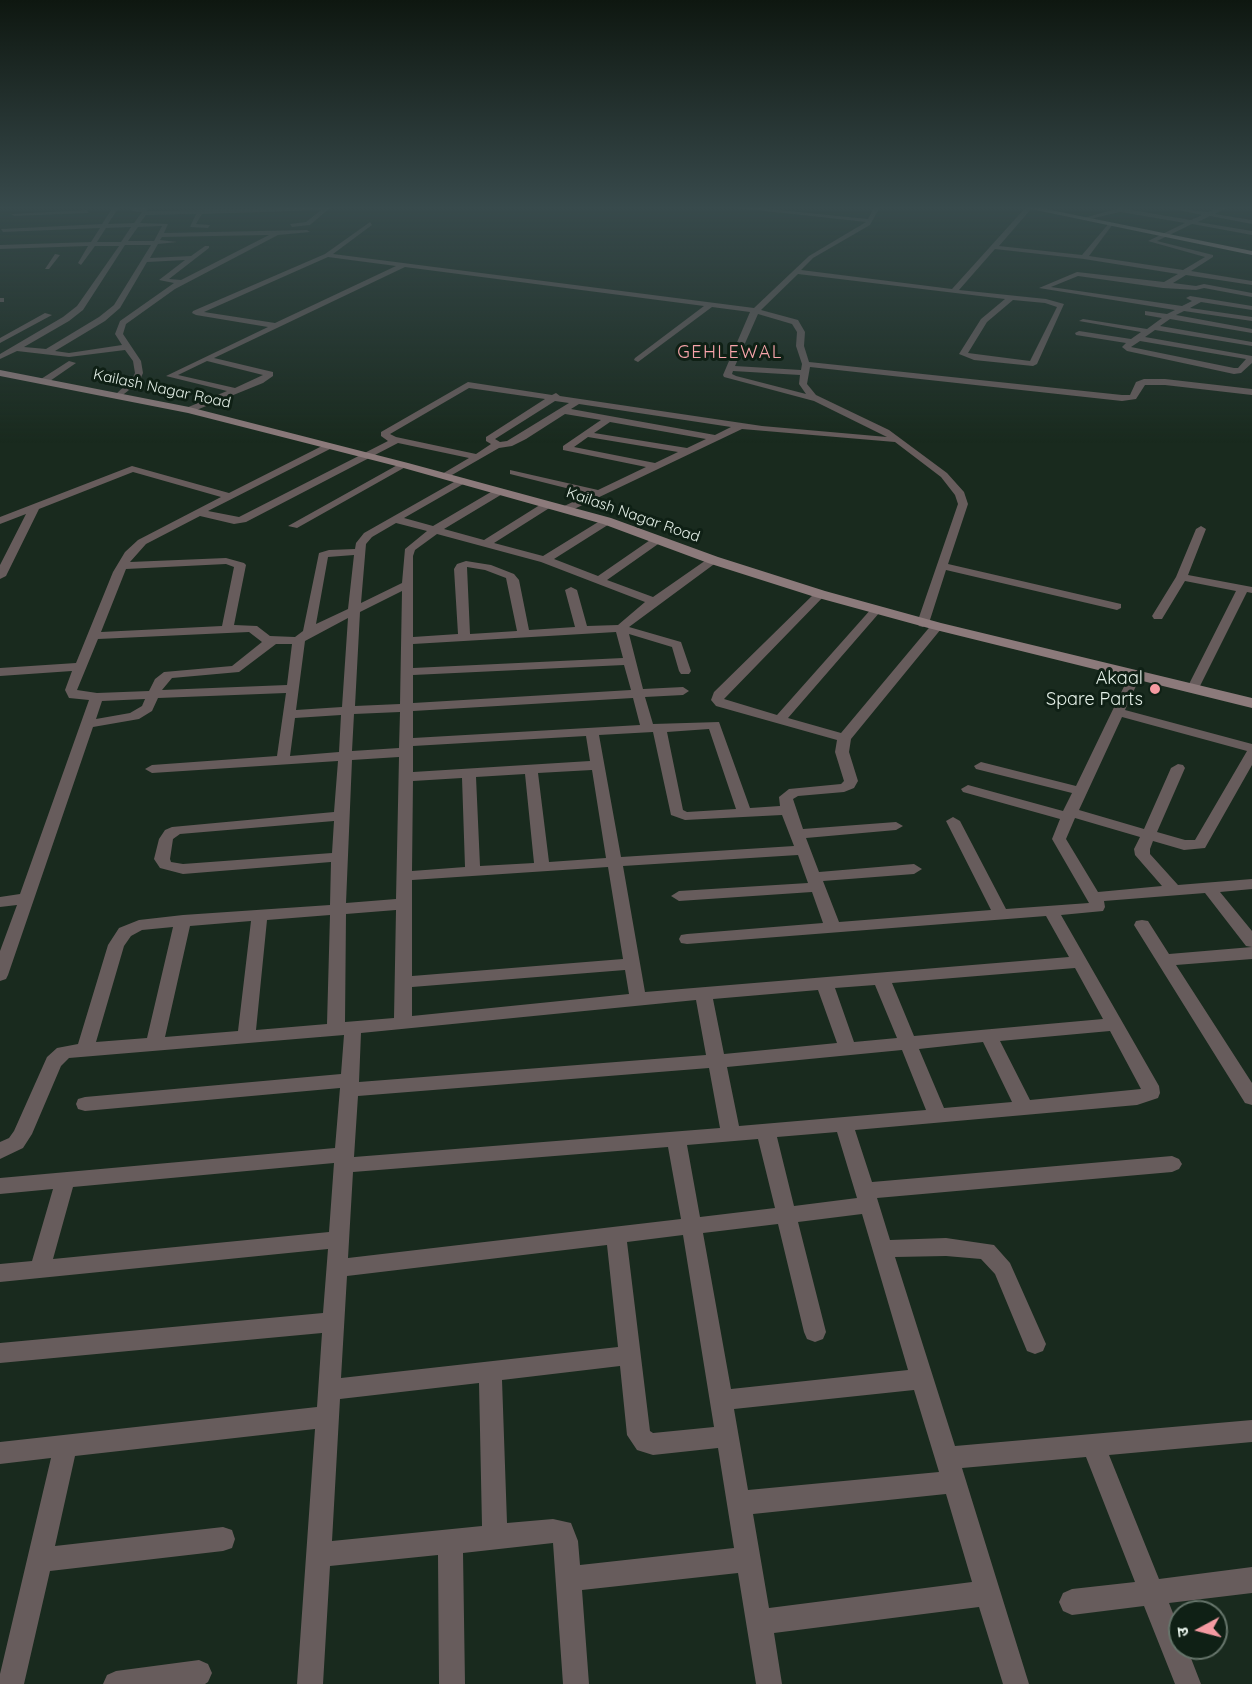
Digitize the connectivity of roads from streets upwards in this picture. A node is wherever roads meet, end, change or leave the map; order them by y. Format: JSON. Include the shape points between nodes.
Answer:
{"nodes":[{"id":1,"x":95,"y":286,"type":"edge"},
{"id":2,"x":128,"y":286,"type":"edge"},
{"id":3,"x":176,"y":286,"type":"edge"},
{"id":4,"x":258,"y":286,"type":"edge"},
{"id":5,"x":361,"y":286,"type":"edge"},
{"id":6,"x":561,"y":286,"type":"edge"},
{"id":7,"x":783,"y":286,"type":"edge"},
{"id":8,"x":910,"y":286,"type":"edge"},
{"id":9,"x":959,"y":286,"type":"edge"},
{"id":10,"x":1050,"y":286,"type":"edge"},
{"id":11,"x":1162,"y":286,"type":"edge"},
{"id":12,"x":1177,"y":286,"type":"edge"},
{"id":13,"x":954,"y":291,"type":"junction"},
{"id":14,"x":1161,"y":294,"type":"dead end"},
{"id":15,"x":1252,"y":295,"type":"edge"},
{"id":16,"x":1170,"y":296,"type":"dead end"},
{"id":17,"x":1180,"y":297,"type":"dead end"},
{"id":18,"x":1011,"y":298,"type":"junction"},
{"id":19,"x":1136,"y":300,"type":"junction"},
{"id":20,"x":1199,"y":300,"type":"junction"},
{"id":21,"x":710,"y":305,"type":"junction"},
{"id":22,"x":1183,"y":308,"type":"junction"},
{"id":23,"x":1252,"y":308,"type":"edge"},
{"id":24,"x":756,"y":311,"type":"junction"},
{"id":25,"x":48,"y":315,"type":"dead end"},
{"id":26,"x":1169,"y":316,"type":"junction"},
{"id":27,"x":1252,"y":319,"type":"edge"},
{"id":28,"x":1083,"y":321,"type":"dead end"},
{"id":29,"x":278,"y":326,"type":"junction"},
{"id":30,"x":1151,"y":329,"type":"junction"},
{"id":31,"x":1252,"y":331,"type":"edge"},
{"id":32,"x":1079,"y":333,"type":"dead end"},
{"id":33,"x":1136,"y":340,"type":"junction"},
{"id":34,"x":0,"y":341,"type":"edge"},
{"id":35,"x":1252,"y":344,"type":"edge"},
{"id":36,"x":17,"y":347,"type":"junction"},
{"id":37,"x":126,"y":347,"type":"junction"},
{"id":38,"x":47,"y":352,"type":"junction"},
{"id":39,"x":0,"y":357,"type":"edge"},
{"id":40,"x":1252,"y":358,"type":"edge"},
{"id":41,"x":207,"y":359,"type":"junction"},
{"id":42,"x":638,"y":360,"type":"dead end"},
{"id":43,"x":72,"y":363,"type":"dead end"},
{"id":44,"x":730,"y":368,"type":"junction"},
{"id":45,"x":805,"y":369,"type":"junction"},
{"id":46,"x":0,"y":373,"type":"edge"},
{"id":47,"x":44,"y":381,"type":"junction"},
{"id":48,"x":237,"y":391,"type":"junction"},
{"id":49,"x":1252,"y":392,"type":"edge"},
{"id":50,"x":119,"y":395,"type":"junction"},
{"id":51,"x":556,"y":396,"type":"junction"},
{"id":52,"x":817,"y":399,"type":"junction"},
{"id":53,"x":579,"y":400,"type":"junction"},
{"id":54,"x":189,"y":410,"type":"junction"},
{"id":55,"x":565,"y":411,"type":"junction"},
{"id":56,"x":608,"y":419,"type":"junction"},
{"id":57,"x":741,"y":426,"type":"junction"},
{"id":58,"x":585,"y":434,"type":"junction"},
{"id":59,"x":717,"y":438,"type":"junction"},
{"id":60,"x":396,"y":440,"type":"junction"},
{"id":61,"x":898,"y":440,"type":"junction"},
{"id":62,"x":499,"y":444,"type":"junction"},
{"id":63,"x":327,"y":447,"type":"junction"},
{"id":64,"x":688,"y":451,"type":"junction"},
{"id":65,"x":367,"y":457,"type":"junction"},
{"id":66,"x":478,"y":457,"type":"junction"},
{"id":67,"x":404,"y":465,"type":"junction"},
{"id":68,"x":654,"y":466,"type":"junction"},
{"id":69,"x":513,"y":472,"type":"dead end"},
{"id":70,"x":445,"y":476,"type":"junction"},
{"id":71,"x":461,"y":481,"type":"junction"},
{"id":72,"x":500,"y":491,"type":"junction"},
{"id":73,"x":598,"y":493,"type":"junction"},
{"id":74,"x":230,"y":496,"type":"junction"},
{"id":75,"x":547,"y":504,"type":"junction"},
{"id":76,"x":34,"y":509,"type":"junction"},
{"id":77,"x":566,"y":509,"type":"junction"},
{"id":78,"x":198,"y":512,"type":"junction"},
{"id":79,"x":394,"y":519,"type":"junction"},
{"id":80,"x":0,"y":521,"type":"edge"},
{"id":81,"x":607,"y":521,"type":"junction"},
{"id":82,"x":293,"y":526,"type":"dead end"},
{"id":83,"x":435,"y":530,"type":"junction"},
{"id":84,"x":1201,"y":530,"type":"dead end"},
{"id":85,"x":657,"y":540,"type":"junction"},
{"id":86,"x":485,"y":544,"type":"junction"},
{"id":87,"x":360,"y":552,"type":"junction"},
{"id":88,"x":544,"y":560,"type":"junction"},
{"id":89,"x":713,"y":560,"type":"junction"},
{"id":90,"x":123,"y":566,"type":"junction"},
{"id":91,"x":942,"y":566,"type":"junction"},
{"id":92,"x":2,"y":571,"type":"edge"},
{"id":93,"x":1182,"y":577,"type":"junction"},
{"id":94,"x":600,"y":580,"type":"junction"},
{"id":95,"x":406,"y":585,"type":"junction"},
{"id":96,"x":1248,"y":589,"type":"edge"},
{"id":97,"x":571,"y":590,"type":"dead end"},
{"id":98,"x":820,"y":594,"type":"junction"},
{"id":99,"x":655,"y":602,"type":"junction"},
{"id":100,"x":1117,"y":606,"type":"dead end"},
{"id":101,"x":876,"y":610,"type":"junction"},
{"id":102,"x":354,"y":611,"type":"junction"},
{"id":103,"x":1158,"y":616,"type":"dead end"},
{"id":104,"x":923,"y":622,"type":"junction"},
{"id":105,"x":937,"y":626,"type":"junction"},
{"id":106,"x":227,"y":628,"type":"junction"},
{"id":107,"x":621,"y":628,"type":"junction"},
{"id":108,"x":582,"y":630,"type":"junction"},
{"id":109,"x":309,"y":631,"type":"junction"},
{"id":110,"x":524,"y":634,"type":"junction"},
{"id":111,"x":93,"y":636,"type":"junction"},
{"id":112,"x":464,"y":637,"type":"junction"},
{"id":113,"x":272,"y":641,"type":"junction"},
{"id":114,"x":299,"y":641,"type":"junction"},
{"id":115,"x":407,"y":641,"type":"junction"},
{"id":116,"x":630,"y":661,"type":"junction"},
{"id":117,"x":79,"y":667,"type":"junction"},
{"id":118,"x":685,"y":671,"type":"dead end"},
{"id":119,"x":0,"y":672,"type":"edge"},
{"id":120,"x":407,"y":672,"type":"junction"},
{"id":121,"x":1135,"y":675,"type":"junction"},
{"id":122,"x":1193,"y":688,"type":"junction"},
{"id":123,"x":292,"y":689,"type":"junction"},
{"id":124,"x":683,"y":691,"type":"dead end"},
{"id":125,"x":638,"y":693,"type":"junction"},
{"id":126,"x":154,"y":695,"type":"junction"},
{"id":127,"x":97,"y":697,"type":"junction"},
{"id":128,"x":1252,"y":704,"type":"edge"},
{"id":129,"x":407,"y":707,"type":"junction"},
{"id":130,"x":349,"y":710,"type":"junction"},
{"id":131,"x":1118,"y":712,"type":"junction"},
{"id":132,"x":290,"y":714,"type":"junction"},
{"id":133,"x":780,"y":719,"type":"junction"},
{"id":134,"x":89,"y":724,"type":"junction"},
{"id":135,"x":653,"y":727,"type":"junction"},
{"id":136,"x":592,"y":731,"type":"junction"},
{"id":137,"x":844,"y":738,"type":"junction"},
{"id":138,"x":406,"y":747,"type":"junction"},
{"id":139,"x":1252,"y":748,"type":"edge"},
{"id":140,"x":1252,"y":753,"type":"edge"},
{"id":141,"x":344,"y":757,"type":"junction"},
{"id":142,"x":283,"y":760,"type":"junction"},
{"id":143,"x":597,"y":765,"type":"junction"},
{"id":144,"x":981,"y":766,"type":"dead end"},
{"id":145,"x":1178,"y":768,"type":"dead end"},
{"id":146,"x":152,"y":769,"type":"dead end"},
{"id":147,"x":531,"y":769,"type":"junction"},
{"id":148,"x":469,"y":772,"type":"junction"},
{"id":149,"x":405,"y":777,"type":"junction"},
{"id":150,"x":968,"y":789,"type":"dead end"},
{"id":151,"x":1080,"y":790,"type":"junction"},
{"id":152,"x":788,"y":810,"type":"junction"},
{"id":153,"x":744,"y":812,"type":"junction"},
{"id":154,"x":1069,"y":815,"type":"junction"},
{"id":155,"x":341,"y":816,"type":"junction"},
{"id":156,"x":953,"y":821,"type":"dead end"},
{"id":157,"x":896,"y":826,"type":"dead end"},
{"id":158,"x":799,"y":834,"type":"junction"},
{"id":159,"x":1148,"y":834,"type":"junction"},
{"id":160,"x":805,"y":850,"type":"junction"},
{"id":161,"x":339,"y":856,"type":"junction"},
{"id":162,"x":615,"y":861,"type":"junction"},
{"id":163,"x":542,"y":867,"type":"junction"},
{"id":164,"x":914,"y":869,"type":"dead end"},
{"id":165,"x":473,"y":871,"type":"junction"},
{"id":166,"x":403,"y":876,"type":"junction"},
{"id":167,"x":816,"y":882,"type":"junction"},
{"id":168,"x":1252,"y":884,"type":"edge"},
{"id":169,"x":1209,"y":888,"type":"junction"},
{"id":170,"x":1174,"y":891,"type":"junction"},
{"id":171,"x":679,"y":896,"type":"dead end"},
{"id":172,"x":1093,"y":897,"type":"junction"},
{"id":173,"x":27,"y":898,"type":"junction"},
{"id":174,"x":0,"y":902,"type":"edge"},
{"id":175,"x":402,"y":904,"type":"junction"},
{"id":176,"x":339,"y":909,"type":"junction"},
{"id":177,"x":1051,"y":911,"type":"junction"},
{"id":178,"x":260,"y":915,"type":"junction"},
{"id":179,"x":1001,"y":915,"type":"junction"},
{"id":180,"x":183,"y":920,"type":"junction"},
{"id":181,"x":1142,"y":925,"type":"dead end"},
{"id":182,"x":833,"y":928,"type":"junction"},
{"id":183,"x":687,"y":939,"type":"dead end"},
{"id":184,"x":1252,"y":942,"type":"edge"},
{"id":185,"x":1252,"y":953,"type":"edge"},
{"id":186,"x":1164,"y":960,"type":"junction"},
{"id":187,"x":1079,"y":962,"type":"junction"},
{"id":188,"x":632,"y":964,"type":"junction"},
{"id":189,"x":0,"y":975,"type":"edge"},
{"id":190,"x":880,"y":978,"type":"junction"},
{"id":191,"x":404,"y":982,"type":"junction"},
{"id":192,"x":825,"y":984,"type":"junction"},
{"id":193,"x":703,"y":993,"type":"junction"},
{"id":194,"x":638,"y":999,"type":"junction"},
{"id":195,"x":403,"y":1023,"type":"junction"},
{"id":196,"x":1114,"y":1024,"type":"junction"},
{"id":197,"x":345,"y":1029,"type":"junction"},
{"id":198,"x":990,"y":1036,"type":"junction"},
{"id":199,"x":246,"y":1037,"type":"junction"},
{"id":200,"x":908,"y":1044,"type":"junction"},
{"id":201,"x":154,"y":1045,"type":"junction"},
{"id":202,"x":85,"y":1050,"type":"junction"},
{"id":203,"x":848,"y":1050,"type":"junction"},
{"id":204,"x":717,"y":1061,"type":"junction"},
{"id":205,"x":349,"y":1085,"type":"junction"},
{"id":206,"x":1252,"y":1098,"type":"edge"},
{"id":207,"x":84,"y":1104,"type":"dead end"},
{"id":208,"x":1024,"y":1108,"type":"junction"},
{"id":209,"x":938,"y":1115,"type":"junction"},
{"id":210,"x":844,"y":1124,"type":"junction"},
{"id":211,"x":766,"y":1131,"type":"junction"},
{"id":212,"x":731,"y":1134,"type":"junction"},
{"id":213,"x":676,"y":1139,"type":"junction"},
{"id":214,"x":0,"y":1151,"type":"edge"},
{"id":215,"x":344,"y":1160,"type":"junction"},
{"id":216,"x":1172,"y":1164,"type":"dead end"},
{"id":217,"x":65,"y":1181,"type":"junction"},
{"id":218,"x":0,"y":1186,"type":"edge"},
{"id":219,"x":867,"y":1198,"type":"junction"},
{"id":220,"x":786,"y":1215,"type":"junction"},
{"id":221,"x":692,"y":1226,"type":"junction"},
{"id":222,"x":616,"y":1237,"type":"junction"},
{"id":223,"x":338,"y":1240,"type":"junction"},
{"id":224,"x":883,"y":1249,"type":"junction"},
{"id":225,"x":337,"y":1268,"type":"junction"},
{"id":226,"x":40,"y":1269,"type":"junction"},
{"id":227,"x":0,"y":1272,"type":"edge"},
{"id":228,"x":334,"y":1322,"type":"junction"},
{"id":229,"x":815,"y":1332,"type":"dead end"},
{"id":230,"x":1035,"y":1344,"type":"dead end"},
{"id":231,"x":0,"y":1353,"type":"edge"},
{"id":232,"x":630,"y":1355,"type":"junction"},
{"id":233,"x":489,"y":1371,"type":"junction"},
{"id":234,"x":922,"y":1379,"type":"junction"},
{"id":235,"x":329,"y":1390,"type":"junction"},
{"id":236,"x":721,"y":1400,"type":"junction"},
{"id":237,"x":327,"y":1417,"type":"junction"},
{"id":238,"x":1252,"y":1431,"type":"edge"},
{"id":239,"x":728,"y":1436,"type":"junction"},
{"id":240,"x":66,"y":1445,"type":"junction"},
{"id":241,"x":1094,"y":1445,"type":"junction"},
{"id":242,"x":0,"y":1453,"type":"edge"},
{"id":243,"x":946,"y":1458,"type":"junction"},
{"id":244,"x":954,"y":1482,"type":"junction"},
{"id":245,"x":739,"y":1503,"type":"junction"},
{"id":246,"x":495,"y":1537,"type":"junction"},
{"id":247,"x":223,"y":1539,"type":"dead end"},
{"id":248,"x":450,"y":1541,"type":"junction"},
{"id":249,"x":318,"y":1555,"type":"junction"},
{"id":250,"x":748,"y":1559,"type":"junction"},
{"id":251,"x":39,"y":1560,"type":"junction"},
{"id":252,"x":569,"y":1579,"type":"junction"},
{"id":253,"x":1252,"y":1580,"type":"edge"},
{"id":254,"x":1152,"y":1592,"type":"junction"},
{"id":255,"x":987,"y":1593,"type":"junction"},
{"id":256,"x":1072,"y":1602,"type":"dead end"},
{"id":257,"x":758,"y":1622,"type":"junction"},
{"id":258,"x":199,"y":1673,"type":"dead end"},
{"id":259,"x":10,"y":1684,"type":"edge"},
{"id":260,"x":116,"y":1684,"type":"edge"},
{"id":261,"x":310,"y":1684,"type":"edge"},
{"id":262,"x":452,"y":1684,"type":"edge"},
{"id":263,"x":576,"y":1684,"type":"edge"},
{"id":264,"x":769,"y":1684,"type":"edge"},
{"id":265,"x":1016,"y":1684,"type":"edge"},
{"id":266,"x":1188,"y":1684,"type":"edge"}],
"edges":[{"from":1,"to":36,"type":"street","via":[[80,308]]},
{"from":2,"to":38,"type":"street","via":[[108,315]]},
{"from":3,"to":37,"type":"street","via":[[123,323],[119,334]]},
{"from":4,"to":29,"type":"street","via":[[196,313]]},
{"from":5,"to":29,"type":"street"},
{"from":6,"to":21,"type":"street"},
{"from":7,"to":24,"type":"street"},
{"from":8,"to":13,"type":"street"},
{"from":9,"to":13,"type":"street"},
{"from":10,"to":19,"type":"street","via":[[1043,289]]},
{"from":11,"to":19,"type":"street"},
{"from":12,"to":15,"type":"street"},
{"from":13,"to":18,"type":"street"},
{"from":14,"to":16,"type":"street"},
{"from":17,"to":20,"type":"street"},
{"from":18,"to":18,"type":"street","via":[[1061,306],[1036,362],[1024,364],[965,356],[963,352],[984,321]]},
{"from":19,"to":22,"type":"street"},
{"from":19,"to":26,"type":"street","via":[[1123,308]]},
{"from":20,"to":22,"type":"street"},
{"from":20,"to":23,"type":"street"},
{"from":21,"to":24,"type":"street"},
{"from":21,"to":42,"type":"street"},
{"from":22,"to":26,"type":"street"},
{"from":22,"to":27,"type":"street"},
{"from":24,"to":44,"type":"street","via":[[748,321]]},
{"from":24,"to":45,"type":"street","via":[[786,318],[799,326]]},
{"from":25,"to":34,"type":"street"},
{"from":26,"to":30,"type":"street"},
{"from":26,"to":31,"type":"street"},
{"from":28,"to":30,"type":"street"},
{"from":29,"to":41,"type":"street"},
{"from":30,"to":33,"type":"street"},
{"from":30,"to":35,"type":"street"},
{"from":32,"to":33,"type":"street"},
{"from":33,"to":40,"type":"street"},
{"from":33,"to":40,"type":"street","via":[[1127,349],[1234,370],[1241,370]]},
{"from":34,"to":36,"type":"street"},
{"from":36,"to":38,"type":"street"},
{"from":36,"to":39,"type":"street"},
{"from":37,"to":38,"type":"street","via":[[74,355]]},
{"from":37,"to":50,"type":"street","via":[[137,361],[139,373]]},
{"from":41,"to":48,"type":"street","via":[[270,374]]},
{"from":41,"to":48,"type":"street","via":[[170,376]]},
{"from":43,"to":47,"type":"street"},
{"from":44,"to":45,"type":"street"},
{"from":44,"to":52,"type":"street","via":[[727,375],[733,378]]},
{"from":45,"to":49,"type":"street","via":[[1122,398],[1133,397],[1143,382]]},
{"from":45,"to":52,"type":"street","via":[[803,384]]},
{"from":46,"to":47,"type":"street","name":"Kailash Nagar Road"},
{"from":47,"to":50,"type":"street","name":"Kailash Nagar Road"},
{"from":48,"to":54,"type":"street"},
{"from":50,"to":54,"type":"street","name":"Kailash Nagar Road"},
{"from":51,"to":53,"type":"street"},
{"from":51,"to":60,"type":"street","via":[[468,385],[384,435]]},
{"from":51,"to":62,"type":"street","via":[[489,439]]},
{"from":52,"to":61,"type":"street"},
{"from":53,"to":55,"type":"street"},
{"from":53,"to":57,"type":"street"},
{"from":54,"to":63,"type":"street","name":"Kailash Nagar Road"},
{"from":55,"to":56,"type":"street"},
{"from":55,"to":62,"type":"street","via":[[511,444]]},
{"from":56,"to":58,"type":"street"},
{"from":56,"to":59,"type":"street"},
{"from":57,"to":59,"type":"street"},
{"from":57,"to":61,"type":"street"},
{"from":58,"to":64,"type":"street"},
{"from":58,"to":68,"type":"street","via":[[566,448]]},
{"from":59,"to":64,"type":"street"},
{"from":60,"to":65,"type":"street"},
{"from":60,"to":66,"type":"street"},
{"from":61,"to":91,"type":"street","via":[[933,465],[960,494],[963,504]]},
{"from":62,"to":66,"type":"street"},
{"from":63,"to":65,"type":"street","name":"Kailash Nagar Road"},
{"from":63,"to":74,"type":"street"},
{"from":64,"to":68,"type":"street"},
{"from":65,"to":67,"type":"street","name":"Kailash Nagar Road"},
{"from":65,"to":78,"type":"street","via":[[242,520]]},
{"from":66,"to":70,"type":"street"},
{"from":67,"to":70,"type":"street","name":"Kailash Nagar Road"},
{"from":67,"to":82,"type":"street"},
{"from":68,"to":73,"type":"street"},
{"from":69,"to":73,"type":"street"},
{"from":70,"to":71,"type":"street","name":"Kailash Nagar Road"},
{"from":71,"to":72,"type":"street","name":"Kailash Nagar Road"},
{"from":71,"to":79,"type":"street"},
{"from":72,"to":75,"type":"street","name":"Kailash Nagar Road"},
{"from":72,"to":83,"type":"street"},
{"from":73,"to":77,"type":"street"},
{"from":74,"to":76,"type":"street","via":[[132,469]]},
{"from":74,"to":78,"type":"street"},
{"from":75,"to":77,"type":"street","name":"Kailash Nagar Road"},
{"from":75,"to":86,"type":"street"},
{"from":76,"to":80,"type":"street"},
{"from":76,"to":92,"type":"street"},
{"from":77,"to":81,"type":"street","name":"Kailash Nagar Road"},
{"from":78,"to":90,"type":"street","via":[[142,543],[129,554]]},
{"from":79,"to":83,"type":"street"},
{"from":79,"to":87,"type":"street","via":[[363,539]]},
{"from":81,"to":85,"type":"street","name":"Kailash Nagar Road"},
{"from":81,"to":88,"type":"street"},
{"from":83,"to":86,"type":"street"},
{"from":83,"to":95,"type":"street","via":[[410,549]]},
{"from":84,"to":93,"type":"street"},
{"from":85,"to":89,"type":"street","name":"Kailash Nagar Road"},
{"from":85,"to":94,"type":"street"},
{"from":86,"to":88,"type":"street"},
{"from":87,"to":102,"type":"street"},
{"from":87,"to":109,"type":"street","via":[[323,555]]},
{"from":88,"to":94,"type":"street"},
{"from":89,"to":98,"type":"street","name":"Kailash Nagar Road"},
{"from":89,"to":99,"type":"street"},
{"from":90,"to":106,"type":"street","via":[[226,561],[240,565]]},
{"from":90,"to":111,"type":"street"},
{"from":91,"to":100,"type":"street"},
{"from":91,"to":104,"type":"street"},
{"from":93,"to":96,"type":"street"},
{"from":93,"to":103,"type":"street"},
{"from":94,"to":99,"type":"street"},
{"from":95,"to":102,"type":"street"},
{"from":95,"to":115,"type":"street"},
{"from":96,"to":122,"type":"street"},
{"from":97,"to":108,"type":"street"},
{"from":98,"to":101,"type":"street","name":"Kailash Nagar Road"},
{"from":98,"to":133,"type":"street","via":[[717,700]]},
{"from":99,"to":107,"type":"street"},
{"from":101,"to":104,"type":"street","name":"Kailash Nagar Road"},
{"from":101,"to":133,"type":"street"},
{"from":102,"to":109,"type":"street"},
{"from":102,"to":130,"type":"street"},
{"from":104,"to":105,"type":"street","name":"Kailash Nagar Road"},
{"from":105,"to":121,"type":"street","name":"Kailash Nagar Road"},
{"from":105,"to":137,"type":"street"},
{"from":106,"to":111,"type":"street"},
{"from":106,"to":113,"type":"street","via":[[253,629]]},
{"from":107,"to":108,"type":"street"},
{"from":107,"to":116,"type":"street"},
{"from":107,"to":118,"type":"street","via":[[677,645]]},
{"from":108,"to":110,"type":"street"},
{"from":109,"to":114,"type":"street"},
{"from":110,"to":112,"type":"street"},
{"from":110,"to":112,"type":"street","via":[[510,576],[466,564],[460,569]]},
{"from":111,"to":117,"type":"street"},
{"from":112,"to":115,"type":"street"},
{"from":113,"to":114,"type":"street"},
{"from":113,"to":126,"type":"street","via":[[235,669],[168,675]]},
{"from":114,"to":123,"type":"street"},
{"from":115,"to":120,"type":"street"},
{"from":116,"to":120,"type":"street"},
{"from":116,"to":125,"type":"street"},
{"from":117,"to":119,"type":"street"},
{"from":117,"to":127,"type":"street","via":[[71,690],[74,694]]},
{"from":120,"to":129,"type":"street"},
{"from":121,"to":122,"type":"street","name":"Kailash Nagar Road"},
{"from":121,"to":131,"type":"street"},
{"from":122,"to":128,"type":"street","name":"Kailash Nagar Road"},
{"from":123,"to":126,"type":"street"},
{"from":123,"to":132,"type":"street"},
{"from":124,"to":125,"type":"street"},
{"from":125,"to":129,"type":"street"},
{"from":125,"to":135,"type":"street"},
{"from":126,"to":127,"type":"street"},
{"from":126,"to":134,"type":"street","via":[[147,708],[134,716]]},
{"from":127,"to":134,"type":"street"},
{"from":129,"to":130,"type":"street"},
{"from":129,"to":138,"type":"street"},
{"from":130,"to":132,"type":"street"},
{"from":130,"to":141,"type":"street"},
{"from":131,"to":139,"type":"street"},
{"from":131,"to":151,"type":"street"},
{"from":132,"to":142,"type":"street"},
{"from":133,"to":137,"type":"street"},
{"from":134,"to":173,"type":"street"},
{"from":135,"to":136,"type":"street"},
{"from":135,"to":153,"type":"street","via":[[714,725]]},
{"from":135,"to":153,"type":"street","via":[[676,812],[685,816]]},
{"from":136,"to":138,"type":"street"},
{"from":136,"to":143,"type":"street"},
{"from":137,"to":152,"type":"street","via":[[842,752],[849,785],[788,794]]},
{"from":138,"to":141,"type":"street"},
{"from":138,"to":149,"type":"street"},
{"from":140,"to":159,"type":"street","via":[[1200,845]]},
{"from":141,"to":142,"type":"street"},
{"from":141,"to":155,"type":"street"},
{"from":142,"to":146,"type":"street"},
{"from":143,"to":147,"type":"street"},
{"from":143,"to":162,"type":"street"},
{"from":144,"to":151,"type":"street"},
{"from":145,"to":159,"type":"street"},
{"from":147,"to":148,"type":"street"},
{"from":147,"to":163,"type":"street"},
{"from":148,"to":149,"type":"street"},
{"from":148,"to":165,"type":"street"},
{"from":149,"to":166,"type":"street"},
{"from":150,"to":154,"type":"street"},
{"from":151,"to":154,"type":"street"},
{"from":152,"to":153,"type":"street"},
{"from":152,"to":158,"type":"street"},
{"from":154,"to":159,"type":"street"},
{"from":154,"to":172,"type":"street","via":[[1059,839]]},
{"from":155,"to":161,"type":"street"},
{"from":155,"to":161,"type":"street","via":[[177,830],[166,839],[162,859],[165,865],[183,869]]},
{"from":156,"to":179,"type":"street"},
{"from":157,"to":158,"type":"street"},
{"from":158,"to":160,"type":"street"},
{"from":159,"to":170,"type":"street","via":[[1143,855]]},
{"from":160,"to":162,"type":"street"},
{"from":160,"to":167,"type":"street"},
{"from":161,"to":176,"type":"street"},
{"from":162,"to":163,"type":"street"},
{"from":162,"to":188,"type":"street"},
{"from":163,"to":165,"type":"street"},
{"from":164,"to":167,"type":"street"},
{"from":165,"to":166,"type":"street"},
{"from":166,"to":175,"type":"street"},
{"from":167,"to":171,"type":"street"},
{"from":167,"to":182,"type":"street"},
{"from":168,"to":169,"type":"street"},
{"from":169,"to":170,"type":"street"},
{"from":169,"to":184,"type":"street"},
{"from":170,"to":172,"type":"street"},
{"from":172,"to":177,"type":"street","via":[[1098,905],[1095,908]]},
{"from":173,"to":174,"type":"street"},
{"from":173,"to":189,"type":"street"},
{"from":175,"to":176,"type":"street"},
{"from":175,"to":191,"type":"street"},
{"from":176,"to":178,"type":"street"},
{"from":176,"to":197,"type":"street"},
{"from":177,"to":179,"type":"street"},
{"from":177,"to":187,"type":"street"},
{"from":178,"to":180,"type":"street"},
{"from":178,"to":199,"type":"street"},
{"from":179,"to":182,"type":"street"},
{"from":180,"to":201,"type":"street"},
{"from":180,"to":202,"type":"street","via":[[139,925],[125,932],[116,945]]},
{"from":181,"to":186,"type":"street"},
{"from":182,"to":183,"type":"street"},
{"from":185,"to":186,"type":"street"},
{"from":186,"to":206,"type":"street"},
{"from":187,"to":190,"type":"street"},
{"from":187,"to":196,"type":"street"},
{"from":188,"to":191,"type":"street"},
{"from":188,"to":194,"type":"street"},
{"from":190,"to":192,"type":"street"},
{"from":190,"to":200,"type":"street"},
{"from":191,"to":195,"type":"street"},
{"from":192,"to":193,"type":"street"},
{"from":192,"to":203,"type":"street"},
{"from":193,"to":194,"type":"street"},
{"from":193,"to":204,"type":"street"},
{"from":194,"to":195,"type":"street"},
{"from":195,"to":197,"type":"street"},
{"from":196,"to":198,"type":"street"},
{"from":196,"to":208,"type":"street","via":[[1151,1093],[1137,1098]]},
{"from":197,"to":199,"type":"street"},
{"from":197,"to":205,"type":"street"},
{"from":198,"to":200,"type":"street"},
{"from":198,"to":208,"type":"street"},
{"from":199,"to":201,"type":"street"},
{"from":200,"to":203,"type":"street"},
{"from":200,"to":209,"type":"street"},
{"from":201,"to":202,"type":"street"},
{"from":202,"to":214,"type":"street","via":[[63,1053],[53,1062],[22,1134],[16,1143]]},
{"from":203,"to":204,"type":"street"},
{"from":204,"to":205,"type":"street"},
{"from":204,"to":212,"type":"street"},
{"from":205,"to":207,"type":"street"},
{"from":205,"to":215,"type":"street"},
{"from":208,"to":209,"type":"street"},
{"from":209,"to":210,"type":"street"},
{"from":210,"to":211,"type":"street"},
{"from":210,"to":219,"type":"street"},
{"from":211,"to":212,"type":"street"},
{"from":211,"to":220,"type":"street"},
{"from":212,"to":213,"type":"street"},
{"from":213,"to":215,"type":"street"},
{"from":213,"to":221,"type":"street"},
{"from":215,"to":217,"type":"street"},
{"from":215,"to":223,"type":"street"},
{"from":216,"to":219,"type":"street"},
{"from":217,"to":218,"type":"street"},
{"from":217,"to":226,"type":"street"},
{"from":219,"to":220,"type":"street"},
{"from":219,"to":224,"type":"street"},
{"from":220,"to":221,"type":"street"},
{"from":220,"to":229,"type":"street"},
{"from":221,"to":222,"type":"street"},
{"from":221,"to":236,"type":"street"},
{"from":222,"to":225,"type":"street"},
{"from":222,"to":232,"type":"street"},
{"from":223,"to":225,"type":"street"},
{"from":223,"to":226,"type":"street"},
{"from":224,"to":230,"type":"street","via":[[946,1247],[987,1251],[1003,1269]]},
{"from":224,"to":234,"type":"street"},
{"from":225,"to":228,"type":"street"},
{"from":226,"to":227,"type":"street"},
{"from":228,"to":231,"type":"street"},
{"from":228,"to":235,"type":"street"},
{"from":232,"to":233,"type":"street"},
{"from":232,"to":239,"type":"street","via":[[639,1435],[645,1442]]},
{"from":233,"to":235,"type":"street"},
{"from":233,"to":246,"type":"street"},
{"from":234,"to":236,"type":"street"},
{"from":234,"to":243,"type":"street"},
{"from":235,"to":237,"type":"street"},
{"from":236,"to":239,"type":"street"},
{"from":237,"to":240,"type":"street"},
{"from":237,"to":249,"type":"street"},
{"from":238,"to":241,"type":"street"},
{"from":239,"to":245,"type":"street"},
{"from":240,"to":242,"type":"street"},
{"from":240,"to":251,"type":"street"},
{"from":241,"to":243,"type":"street"},
{"from":241,"to":254,"type":"street"},
{"from":243,"to":244,"type":"street"},
{"from":244,"to":245,"type":"street"},
{"from":244,"to":255,"type":"street"},
{"from":245,"to":250,"type":"street"},
{"from":246,"to":248,"type":"street"},
{"from":246,"to":252,"type":"street","via":[[562,1532]]},
{"from":247,"to":251,"type":"street"},
{"from":248,"to":249,"type":"street"},
{"from":248,"to":262,"type":"street"},
{"from":249,"to":261,"type":"street"},
{"from":250,"to":252,"type":"street"},
{"from":250,"to":257,"type":"street"},
{"from":251,"to":259,"type":"street"},
{"from":252,"to":263,"type":"street"},
{"from":253,"to":254,"type":"street"},
{"from":254,"to":256,"type":"street"},
{"from":254,"to":266,"type":"street"},
{"from":255,"to":257,"type":"street"},
{"from":255,"to":265,"type":"street"},
{"from":257,"to":264,"type":"street"},
{"from":258,"to":260,"type":"street"}]}
